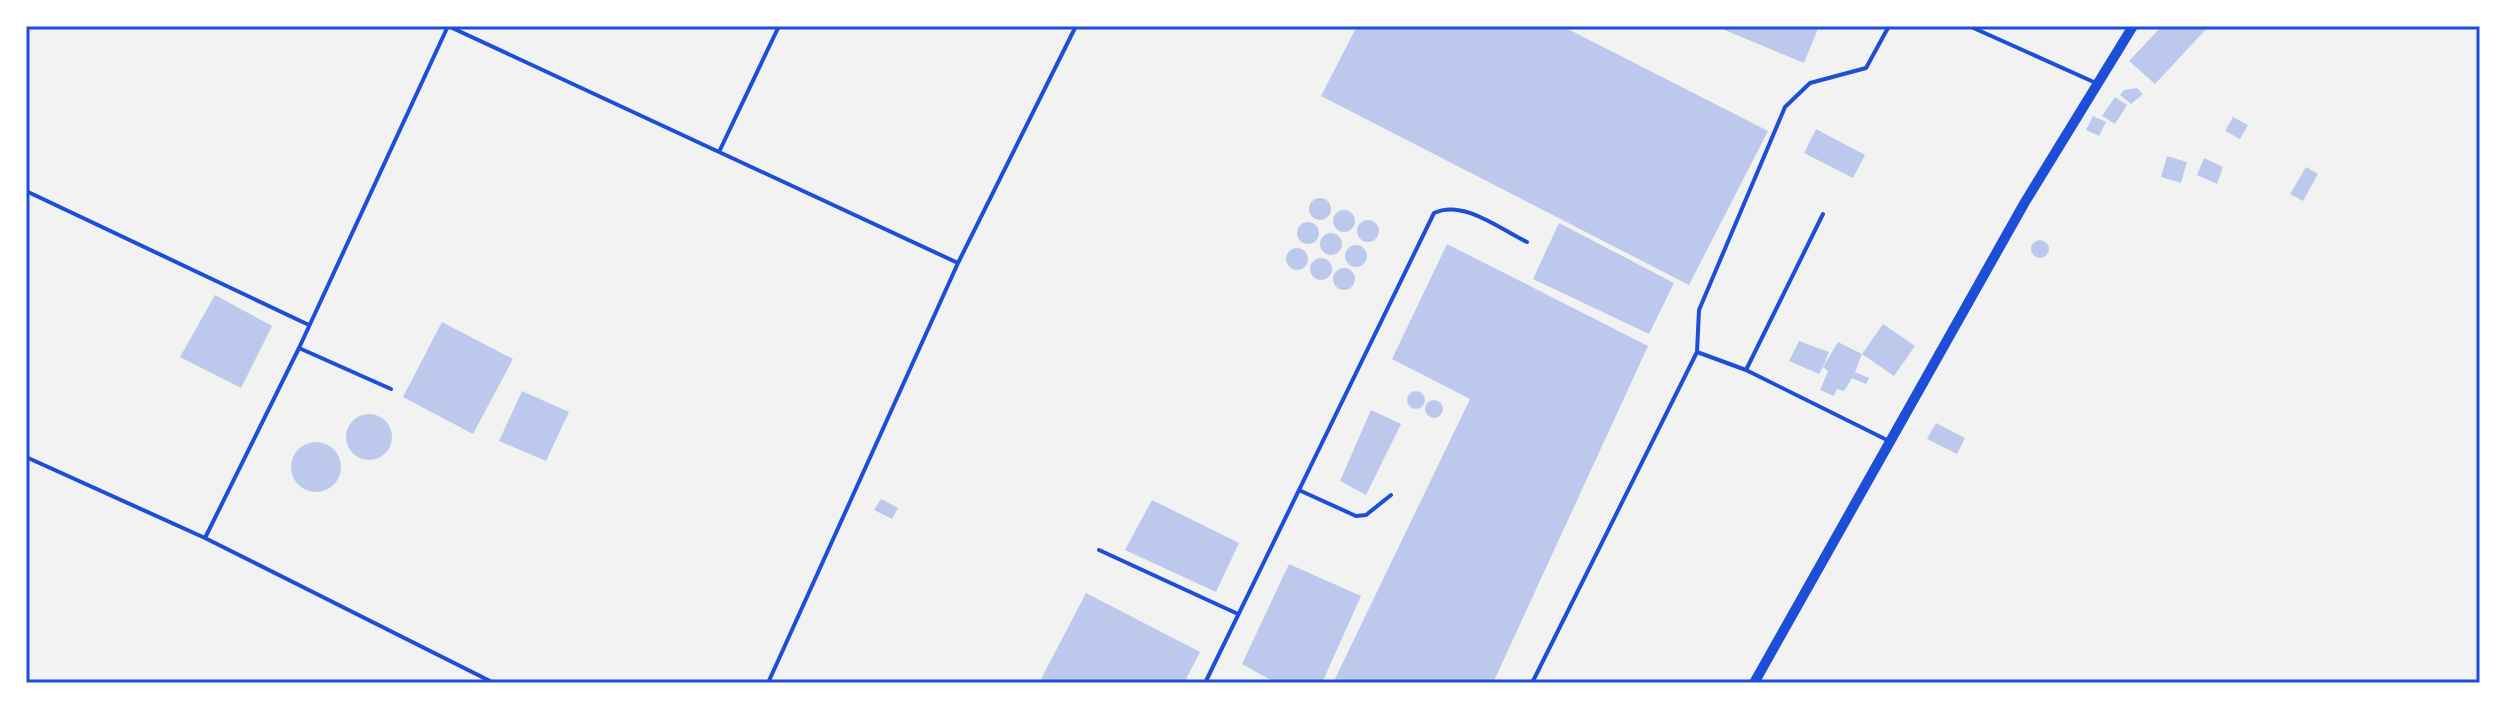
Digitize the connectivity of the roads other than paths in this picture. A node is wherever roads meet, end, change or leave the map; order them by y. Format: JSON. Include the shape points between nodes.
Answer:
{"nodes":[{"id":1,"x":448,"y":26,"type":"edge"},
{"id":2,"x":779,"y":26,"type":"edge"},
{"id":3,"x":1076,"y":26,"type":"edge"},
{"id":4,"x":1889,"y":26,"type":"edge"},
{"id":5,"x":1969,"y":26,"type":"edge"},
{"id":6,"x":2133,"y":26,"type":"edge"},
{"id":7,"x":2096,"y":83,"type":"junction"},
{"id":8,"x":719,"y":152,"type":"junction"},
{"id":9,"x":26,"y":191,"type":"edge"},
{"id":10,"x":1823,"y":214,"type":"dead end"},
{"id":11,"x":1527,"y":242,"type":"dead end"},
{"id":12,"x":958,"y":263,"type":"junction"},
{"id":13,"x":310,"y":326,"type":"junction"},
{"id":14,"x":299,"y":348,"type":"junction"},
{"id":15,"x":1697,"y":352,"type":"junction"},
{"id":16,"x":1746,"y":370,"type":"junction"},
{"id":17,"x":391,"y":389,"type":"dead end"},
{"id":18,"x":1891,"y":442,"type":"junction"},
{"id":19,"x":26,"y":457,"type":"edge"},
{"id":20,"x":1301,"y":491,"type":"junction"},
{"id":21,"x":1391,"y":495,"type":"dead end"},
{"id":22,"x":205,"y":538,"type":"junction"},
{"id":23,"x":1099,"y":550,"type":"dead end"},
{"id":24,"x":1238,"y":614,"type":"junction"},
{"id":25,"x":494,"y":683,"type":"edge"},
{"id":26,"x":768,"y":683,"type":"edge"},
{"id":27,"x":1205,"y":683,"type":"edge"},
{"id":28,"x":1532,"y":683,"type":"edge"},
{"id":29,"x":1754,"y":683,"type":"edge"}],
"edges":[{"from":1,"to":8,"type":"lane"},
{"from":1,"to":13,"type":"lane"},
{"from":2,"to":8,"type":"lane"},
{"from":3,"to":12,"type":"lane"},
{"from":4,"to":15,"type":"lane","via":[[1866,68],[1810,83],[1785,107],[1699,310]]},
{"from":5,"to":7,"type":"lane"},
{"from":6,"to":7,"type":"street"},
{"from":7,"to":18,"type":"street"},
{"from":8,"to":12,"type":"lane"},
{"from":9,"to":13,"type":"lane"},
{"from":10,"to":16,"type":"lane"},
{"from":11,"to":20,"type":"lane","via":[[1461,209],[1434,213]]},
{"from":12,"to":26,"type":"lane"},
{"from":13,"to":14,"type":"lane"},
{"from":14,"to":17,"type":"lane"},
{"from":14,"to":22,"type":"lane"},
{"from":15,"to":16,"type":"lane"},
{"from":15,"to":28,"type":"lane"},
{"from":16,"to":18,"type":"lane"},
{"from":18,"to":29,"type":"street"},
{"from":19,"to":22,"type":"lane"},
{"from":20,"to":21,"type":"lane","via":[[1356,516],[1366,515]]},
{"from":20,"to":24,"type":"lane"},
{"from":22,"to":25,"type":"lane"},
{"from":23,"to":24,"type":"lane"},
{"from":24,"to":27,"type":"lane"}]}
